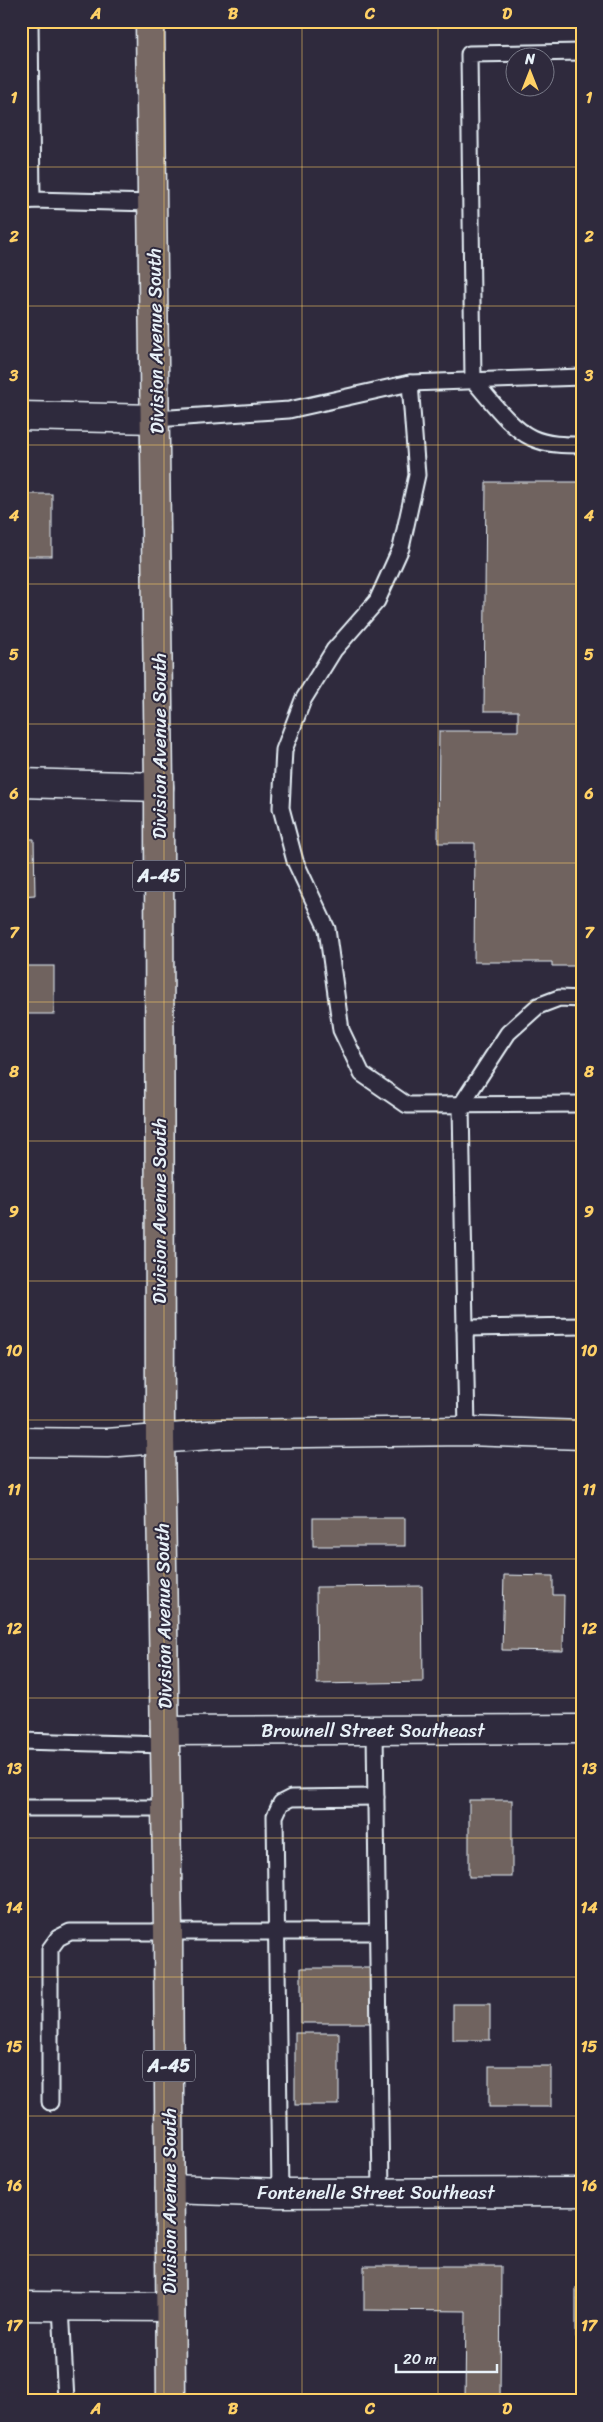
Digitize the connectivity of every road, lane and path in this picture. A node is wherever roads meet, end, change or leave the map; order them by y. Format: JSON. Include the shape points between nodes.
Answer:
{"nodes":[{"id":1,"x":30,"y":21,"type":"edge"},
{"id":2,"x":150,"y":21,"type":"edge"},
{"id":3,"x":582,"y":52,"type":"edge"},
{"id":4,"x":27,"y":201,"type":"edge"},
{"id":5,"x":153,"y":203,"type":"junction"},
{"id":6,"x":582,"y":377,"type":"edge"},
{"id":7,"x":473,"y":380,"type":"junction"},
{"id":8,"x":410,"y":383,"type":"junction"},
{"id":9,"x":21,"y":416,"type":"edge"},
{"id":10,"x":156,"y":420,"type":"junction"},
{"id":11,"x":582,"y":445,"type":"edge"},
{"id":12,"x":21,"y":783,"type":"edge"},
{"id":13,"x":159,"y":787,"type":"junction"},
{"id":14,"x":582,"y":999,"type":"edge"},
{"id":15,"x":582,"y":1104,"type":"edge"},
{"id":16,"x":461,"y":1105,"type":"junction"},
{"id":17,"x":582,"y":1326,"type":"edge"},
{"id":18,"x":465,"y":1328,"type":"junction"},
{"id":19,"x":467,"y":1431,"type":"junction"},
{"id":20,"x":582,"y":1435,"type":"edge"},
{"id":21,"x":160,"y":1439,"type":"junction"},
{"id":22,"x":21,"y":1442,"type":"edge"},
{"id":23,"x":582,"y":1729,"type":"edge"},
{"id":24,"x":375,"y":1730,"type":"junction"},
{"id":25,"x":165,"y":1738,"type":"junction"},
{"id":26,"x":21,"y":1741,"type":"edge"},
{"id":27,"x":376,"y":1797,"type":"junction"},
{"id":28,"x":21,"y":1808,"type":"edge"},
{"id":29,"x":165,"y":1808,"type":"junction"},
{"id":30,"x":168,"y":1931,"type":"junction"},
{"id":31,"x":377,"y":1932,"type":"junction"},
{"id":32,"x":275,"y":1933,"type":"junction"},
{"id":33,"x":50,"y":2102,"type":"dead end"},
{"id":34,"x":170,"y":2189,"type":"junction"},
{"id":35,"x":582,"y":2192,"type":"edge"},
{"id":36,"x":280,"y":2193,"type":"junction"},
{"id":37,"x":381,"y":2193,"type":"junction"},
{"id":38,"x":21,"y":2306,"type":"edge"},
{"id":39,"x":61,"y":2307,"type":"junction"},
{"id":40,"x":170,"y":2307,"type":"junction"},
{"id":41,"x":66,"y":2401,"type":"edge"},
{"id":42,"x":170,"y":2401,"type":"edge"}],
"edges":[{"from":1,"to":4,"type":"lane"},
{"from":2,"to":5,"type":"main road","name":"Division Avenue South","number":"A-45"},
{"from":3,"to":7,"type":"lane","via":[[469,54]]},
{"from":4,"to":5,"type":"lane"},
{"from":5,"to":10,"type":"main road","name":"Division Avenue South","number":"A-45"},
{"from":6,"to":7,"type":"lane"},
{"from":7,"to":8,"type":"lane"},
{"from":7,"to":11,"type":"lane","via":[[505,416],[531,438],[557,445]]},
{"from":8,"to":10,"type":"lane","via":[[289,410]]},
{"from":8,"to":16,"type":"lane","via":[[416,476],[401,548],[377,601],[334,650],[303,700],[284,750],[281,808],[295,861],[327,929],[341,1030],[362,1074],[406,1105]]},
{"from":9,"to":10,"type":"street"},
{"from":10,"to":13,"type":"main road","name":"Division Avenue South","number":"A-45"},
{"from":12,"to":13,"type":"street"},
{"from":13,"to":21,"type":"main road","name":"Division Avenue South","number":"A-45"},
{"from":14,"to":16,"type":"lane","via":[[559,998],[538,1006],[508,1033]]},
{"from":15,"to":16,"type":"lane"},
{"from":16,"to":18,"type":"lane"},
{"from":17,"to":18,"type":"lane"},
{"from":18,"to":19,"type":"lane"},
{"from":19,"to":20,"type":"street"},
{"from":19,"to":21,"type":"street","via":[[222,1434]]},
{"from":21,"to":22,"type":"street","via":[[107,1443]]},
{"from":21,"to":25,"type":"main road","name":"Division Avenue South","number":"A-45"},
{"from":23,"to":24,"type":"street","name":"Brownell Street Southeast"},
{"from":24,"to":25,"type":"street","name":"Brownell Street Southeast"},
{"from":24,"to":27,"type":"lane"},
{"from":25,"to":26,"type":"lane"},
{"from":25,"to":29,"type":"main road","name":"Division Avenue South","number":"A-45"},
{"from":27,"to":31,"type":"lane"},
{"from":27,"to":32,"type":"lane","via":[[291,1798],[281,1803],[275,1816]]},
{"from":28,"to":29,"type":"lane"},
{"from":29,"to":30,"type":"main road","name":"Division Avenue South","number":"A-45"},
{"from":30,"to":32,"type":"lane"},
{"from":30,"to":33,"type":"lane","via":[[70,1932],[58,1938],[50,1949]]},
{"from":30,"to":34,"type":"main road","name":"Division Avenue South","number":"A-45"},
{"from":31,"to":32,"type":"lane"},
{"from":31,"to":37,"type":"lane"},
{"from":32,"to":36,"type":"lane"},
{"from":34,"to":36,"type":"street","name":"Fontenelle Street Southeast"},
{"from":34,"to":40,"type":"main road","name":"Division Avenue South","number":"A-45"},
{"from":35,"to":37,"type":"street","name":"Fontenelle Street Southeast"},
{"from":36,"to":37,"type":"street","name":"Fontenelle Street Southeast"},
{"from":38,"to":39,"type":"street"},
{"from":39,"to":40,"type":"street"},
{"from":39,"to":41,"type":"lane"},
{"from":40,"to":42,"type":"main road","name":"Division Avenue South","number":"A-45"}]}
